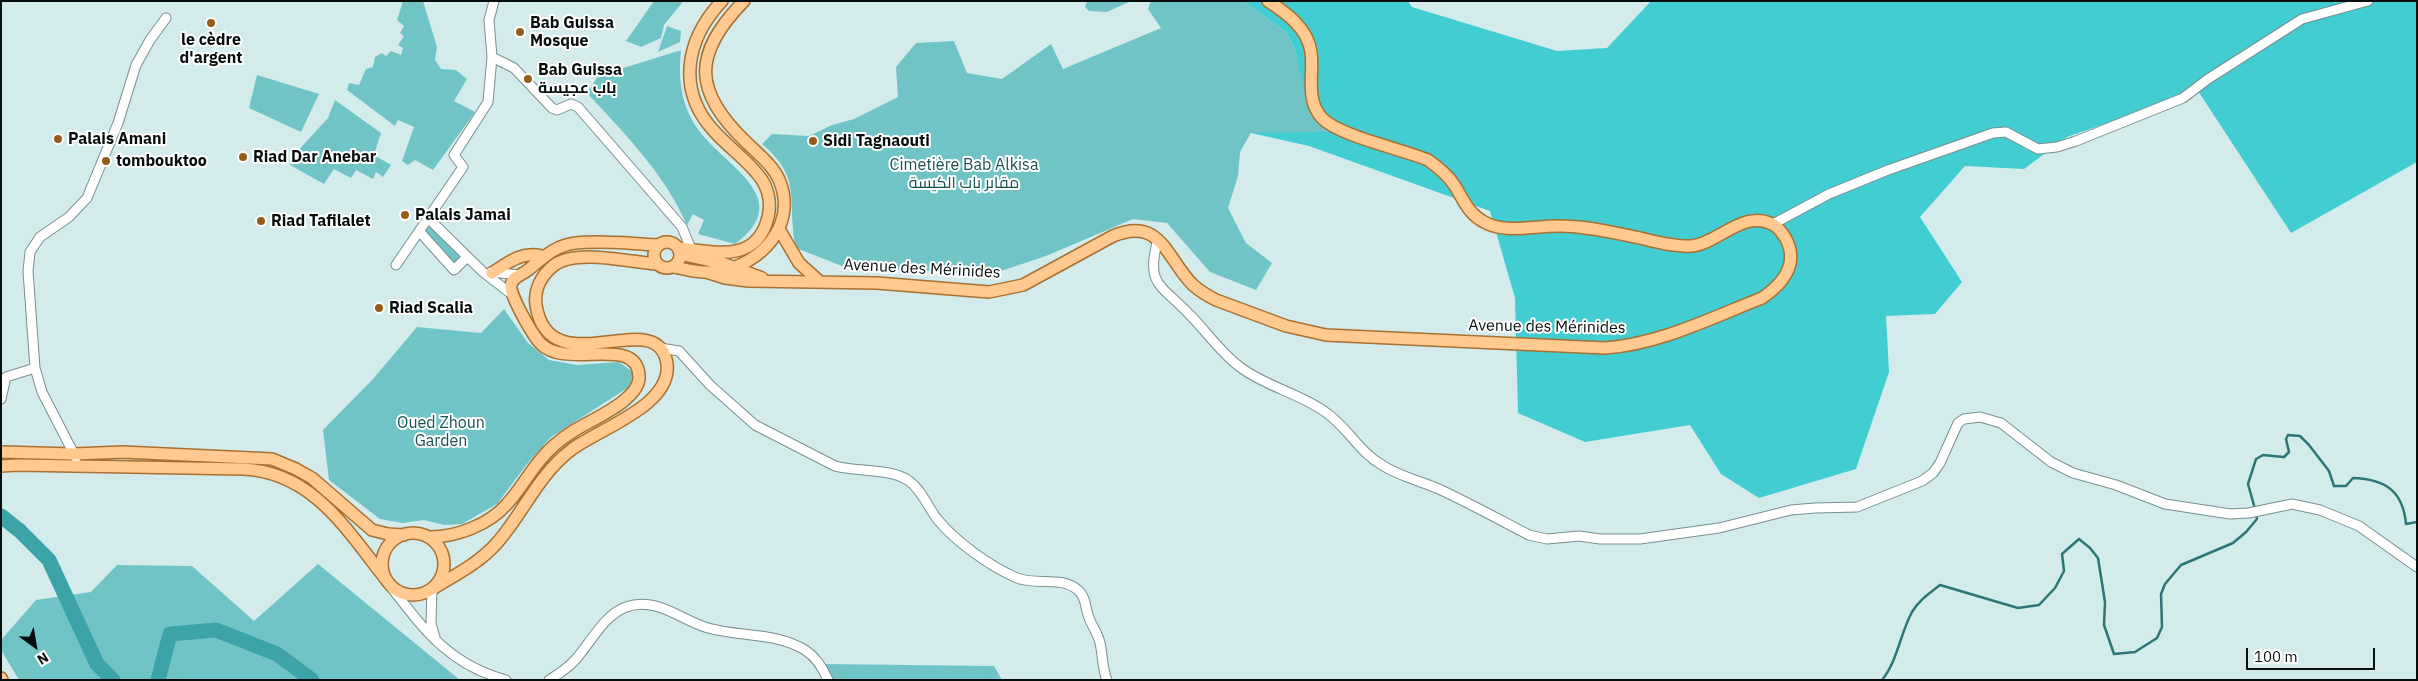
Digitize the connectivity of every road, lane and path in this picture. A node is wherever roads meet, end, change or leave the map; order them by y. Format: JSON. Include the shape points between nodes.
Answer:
{"nodes":[{"id":1,"x":494,"y":1,"type":"edge"},
{"id":2,"x":722,"y":1,"type":"edge"},
{"id":3,"x":744,"y":1,"type":"edge"},
{"id":4,"x":1268,"y":1,"type":"edge"},
{"id":5,"x":2368,"y":1,"type":"edge"},
{"id":6,"x":166,"y":18,"type":"dead end"},
{"id":7,"x":492,"y":57,"type":"junction"},
{"id":8,"x":429,"y":219,"type":"junction"},
{"id":9,"x":1773,"y":224,"type":"junction"},
{"id":10,"x":779,"y":229,"type":"junction"},
{"id":11,"x":420,"y":232,"type":"junction"},
{"id":12,"x":1158,"y":240,"type":"junction"},
{"id":13,"x":658,"y":245,"type":"junction"},
{"id":14,"x":684,"y":251,"type":"junction"},
{"id":15,"x":542,"y":256,"type":"junction"},
{"id":16,"x":467,"y":257,"type":"junction"},
{"id":17,"x":656,"y":264,"type":"junction"},
{"id":18,"x":396,"y":265,"type":"dead end"},
{"id":19,"x":674,"y":267,"type":"junction"},
{"id":20,"x":736,"y":267,"type":"junction"},
{"id":21,"x":488,"y":272,"type":"junction"},
{"id":22,"x":706,"y":272,"type":"junction"},
{"id":23,"x":521,"y":274,"type":"junction"},
{"id":24,"x":766,"y":280,"type":"junction"},
{"id":25,"x":819,"y":281,"type":"junction"},
{"id":26,"x":514,"y":297,"type":"junction"},
{"id":27,"x":660,"y":348,"type":"junction"},
{"id":28,"x":36,"y":368,"type":"junction"},
{"id":29,"x":1,"y":399,"type":"edge"},
{"id":30,"x":1,"y":452,"type":"edge"},
{"id":31,"x":74,"y":454,"type":"junction"},
{"id":32,"x":1,"y":466,"type":"edge"},
{"id":33,"x":81,"y":467,"type":"junction"},
{"id":34,"x":404,"y":534,"type":"junction"},
{"id":35,"x":430,"y":538,"type":"junction"},
{"id":36,"x":2417,"y":567,"type":"edge"},
{"id":37,"x":390,"y":584,"type":"junction"},
{"id":38,"x":433,"y":589,"type":"junction"},
{"id":39,"x":437,"y":642,"type":"junction"},
{"id":40,"x":506,"y":680,"type":"edge"},
{"id":41,"x":549,"y":680,"type":"edge"},
{"id":42,"x":828,"y":680,"type":"edge"},
{"id":43,"x":1108,"y":680,"type":"edge"}],
"edges":[{"from":1,"to":7,"type":"street","via":[[488,20]]},
{"from":2,"to":14,"type":"main road","via":[[704,22],[694,41],[690,62],[691,86],[700,111],[712,129],[761,178],[769,199],[769,213],[760,235],[744,249],[730,253]]},
{"from":3,"to":10,"type":"main road","via":[[715,34],[705,72],[714,103],[724,120],[777,174],[784,200]]},
{"from":4,"to":9,"type":"main road","via":[[1284,11],[1306,37],[1311,51],[1312,94],[1323,119],[1340,130],[1428,160],[1455,185],[1463,203],[1474,216],[1487,224],[1513,228],[1561,226],[1692,246],[1711,240],[1738,224]]},
{"from":5,"to":9,"type":"street","via":[[2302,19],[2183,98],[2076,141],[2038,149],[2006,132],[1992,132],[1829,194]]},
{"from":6,"to":28,"type":"street","via":[[136,66],[122,113],[87,198],[69,217],[40,237],[30,252],[28,271]]},
{"from":7,"to":8,"type":"street","via":[[488,102],[454,155],[463,167]]},
{"from":7,"to":14,"type":"street","via":[[514,68],[552,108],[557,110],[571,104],[578,107],[682,227]]},
{"from":8,"to":11,"type":"street"},
{"from":8,"to":16,"type":"street"},
{"from":9,"to":12,"type":"main road","name":"Avenue des Mérinides","via":[[1790,247],[1791,264],[1776,289],[1762,298],[1653,340],[1605,348],[1356,337],[1304,331],[1204,293],[1193,285]]},
{"from":10,"to":20,"type":"main road","via":[[764,251]]},
{"from":10,"to":25,"type":"main road","via":[[799,263]]},
{"from":11,"to":16,"type":"street","via":[[454,270]]},
{"from":11,"to":18,"type":"street"},
{"from":12,"to":25,"type":"main road","name":"Avenue des Mérinides","via":[[1148,233],[1127,230],[1023,284],[989,292]]},
{"from":12,"to":36,"type":"street","via":[[1152,265],[1153,276],[1160,288],[1182,306],[1241,368],[1325,411],[1382,466],[1440,489],[1540,539],[1579,536],[1616,540],[1649,538],[1718,528],[1791,510],[1865,505],[1922,481],[1940,463],[1958,423],[1980,417],[2001,423],[2051,462],[2073,473],[2116,485],[2141,497],[2230,514],[2292,504],[2320,510],[2359,526]]},
{"from":13,"to":14,"type":"main road","via":[[668,242]]},
{"from":13,"to":15,"type":"main road","via":[[574,243]]},
{"from":13,"to":17,"type":"main road","via":[[654,254]]},
{"from":14,"to":19,"type":"main road"},
{"from":14,"to":20,"type":"main road"},
{"from":15,"to":21,"type":"main road","via":[[524,254]]},
{"from":15,"to":23,"type":"main road"},
{"from":16,"to":21,"type":"street"},
{"from":17,"to":19,"type":"main road","via":[[666,269]]},
{"from":17,"to":27,"type":"main road","via":[[570,258],[552,267],[536,290],[538,313],[554,338],[576,345],[639,339]]},
{"from":19,"to":22,"type":"main road"},
{"from":20,"to":22,"type":"main road"},
{"from":20,"to":24,"type":"main road"},
{"from":21,"to":23,"type":"street"},
{"from":21,"to":26,"type":"street"},
{"from":22,"to":24,"type":"main road","name":"Avenue des Mérinides","via":[[735,280]]},
{"from":23,"to":26,"type":"main road","via":[[511,285]]},
{"from":24,"to":25,"type":"main road","name":"Avenue des Mérinides"},
{"from":26,"to":35,"type":"main road","via":[[533,333],[547,349],[562,356],[625,356],[639,372],[638,386],[626,400],[547,451],[507,505],[492,518],[452,534]]},
{"from":27,"to":38,"type":"main road","via":[[667,363],[667,374],[657,394],[558,461],[537,485],[497,543]]},
{"from":27,"to":43,"type":"street","via":[[679,351],[710,386],[767,432],[835,466],[896,475],[908,480],[948,531],[1016,577],[1027,582],[1061,582],[1078,590],[1100,642]]},
{"from":28,"to":29,"type":"street","via":[[6,377]]},
{"from":28,"to":31,"type":"street","via":[[42,392]]},
{"from":30,"to":31,"type":"main road"},
{"from":31,"to":33,"type":"street"},
{"from":31,"to":34,"type":"main road","via":[[123,452],[272,459],[312,478],[372,530]]},
{"from":32,"to":33,"type":"main road"},
{"from":33,"to":37,"type":"main road","via":[[242,469],[276,474],[304,488],[330,508]]},
{"from":34,"to":35,"type":"main road","via":[[417,533]]},
{"from":34,"to":37,"type":"main road","via":[[392,542],[384,554],[382,569]]},
{"from":35,"to":38,"type":"main road","via":[[440,548],[445,563],[443,575]]},
{"from":37,"to":38,"type":"main road","via":[[410,596]]},
{"from":37,"to":39,"type":"street"},
{"from":38,"to":39,"type":"street","via":[[431,624]]},
{"from":39,"to":40,"type":"street","via":[[458,660]]},
{"from":41,"to":42,"type":"street","via":[[568,668],[610,617],[637,604],[665,608],[711,629],[796,645],[820,664]]}]}
